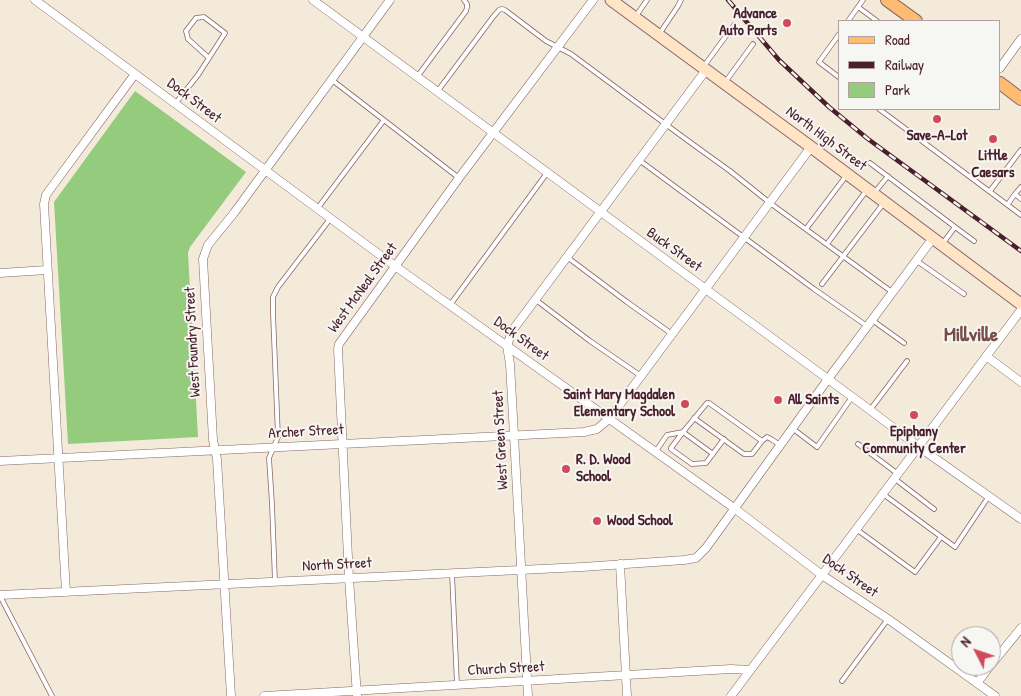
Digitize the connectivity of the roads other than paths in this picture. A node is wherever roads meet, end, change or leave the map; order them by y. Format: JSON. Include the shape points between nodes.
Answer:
{"nodes":[{"id":1,"x":35,"y":0,"type":"edge"},
{"id":2,"x":313,"y":0,"type":"edge"},
{"id":3,"x":390,"y":0,"type":"edge"},
{"id":4,"x":464,"y":0,"type":"edge"},
{"id":5,"x":593,"y":0,"type":"edge"},
{"id":6,"x":646,"y":0,"type":"edge"},
{"id":7,"x":681,"y":0,"type":"edge"},
{"id":8,"x":863,"y":0,"type":"edge"},
{"id":9,"x":887,"y":0,"type":"edge"},
{"id":10,"x":616,"y":1,"type":"edge"},
{"id":11,"x":637,"y":2,"type":"dead end"},
{"id":12,"x":643,"y":6,"type":"junction"},
{"id":13,"x":858,"y":8,"type":"junction"},
{"id":14,"x":635,"y":18,"type":"junction"},
{"id":15,"x":849,"y":20,"type":"edge"},
{"id":16,"x":876,"y":20,"type":"edge"},
{"id":17,"x":915,"y":20,"type":"edge"},
{"id":18,"x":734,"y":25,"type":"dead end"},
{"id":19,"x":659,"y":35,"type":"junction"},
{"id":20,"x":838,"y":35,"type":"edge"},
{"id":21,"x":363,"y":37,"type":"junction"},
{"id":22,"x":1021,"y":39,"type":"edge"},
{"id":23,"x":753,"y":44,"type":"dead end"},
{"id":24,"x":558,"y":46,"type":"junction"},
{"id":25,"x":209,"y":58,"type":"junction"},
{"id":26,"x":1001,"y":67,"type":"edge"},
{"id":27,"x":705,"y":69,"type":"junction"},
{"id":28,"x":135,"y":74,"type":"junction"},
{"id":29,"x":838,"y":76,"type":"edge"},
{"id":30,"x":417,"y":77,"type":"junction"},
{"id":31,"x":332,"y":80,"type":"junction"},
{"id":32,"x":724,"y":83,"type":"junction"},
{"id":33,"x":1001,"y":84,"type":"edge"},
{"id":34,"x":437,"y":92,"type":"junction"},
{"id":35,"x":1021,"y":99,"type":"edge"},
{"id":36,"x":175,"y":104,"type":"junction"},
{"id":37,"x":880,"y":110,"type":"edge"},
{"id":38,"x":384,"y":120,"type":"junction"},
{"id":39,"x":666,"y":124,"type":"junction"},
{"id":40,"x":493,"y":133,"type":"junction"},
{"id":41,"x":811,"y":147,"type":"junction"},
{"id":42,"x":1021,"y":150,"type":"edge"},
{"id":43,"x":640,"y":160,"type":"junction"},
{"id":44,"x":870,"y":162,"type":"dead end"},
{"id":45,"x":265,"y":170,"type":"junction"},
{"id":46,"x":547,"y":173,"type":"junction"},
{"id":47,"x":847,"y":174,"type":"junction"},
{"id":48,"x":888,"y":176,"type":"junction"},
{"id":49,"x":460,"y":178,"type":"junction"},
{"id":50,"x":1021,"y":187,"type":"edge"},
{"id":51,"x":990,"y":191,"type":"junction"},
{"id":52,"x":871,"y":192,"type":"junction"},
{"id":53,"x":1015,"y":194,"type":"junction"},
{"id":54,"x":1021,"y":199,"type":"edge"},
{"id":55,"x":884,"y":202,"type":"junction"},
{"id":56,"x":770,"y":203,"type":"junction"},
{"id":57,"x":1008,"y":204,"type":"junction"},
{"id":58,"x":317,"y":209,"type":"junction"},
{"id":59,"x":600,"y":212,"type":"junction"},
{"id":60,"x":1021,"y":215,"type":"edge"},
{"id":61,"x":330,"y":219,"type":"junction"},
{"id":62,"x":955,"y":227,"type":"junction"},
{"id":63,"x":806,"y":229,"type":"junction"},
{"id":64,"x":744,"y":237,"type":"junction"},
{"id":65,"x":937,"y":241,"type":"junction"},
{"id":66,"x":974,"y":241,"type":"dead end"},
{"id":67,"x":827,"y":244,"type":"junction"},
{"id":68,"x":844,"y":256,"type":"junction"},
{"id":69,"x":568,"y":257,"type":"junction"},
{"id":70,"x":916,"y":261,"type":"junction"},
{"id":71,"x":395,"y":266,"type":"junction"},
{"id":72,"x":47,"y":270,"type":"junction"},
{"id":73,"x":0,"y":273,"type":"edge"},
{"id":74,"x":822,"y":284,"type":"dead end"},
{"id":75,"x":705,"y":290,"type":"junction"},
{"id":76,"x":892,"y":292,"type":"junction"},
{"id":77,"x":964,"y":294,"type":"dead end"},
{"id":78,"x":535,"y":300,"type":"junction"},
{"id":79,"x":1021,"y":304,"type":"edge"},
{"id":80,"x":450,"y":305,"type":"junction"},
{"id":81,"x":1021,"y":310,"type":"edge"},
{"id":82,"x":869,"y":323,"type":"junction"},
{"id":83,"x":672,"y":334,"type":"junction"},
{"id":84,"x":904,"y":343,"type":"dead end"},
{"id":85,"x":507,"y":346,"type":"junction"},
{"id":86,"x":986,"y":356,"type":"junction"},
{"id":87,"x":906,"y":361,"type":"dead end"},
{"id":88,"x":641,"y":376,"type":"junction"},
{"id":89,"x":828,"y":379,"type":"junction"},
{"id":90,"x":1021,"y":382,"type":"edge"},
{"id":91,"x":852,"y":397,"type":"junction"},
{"id":92,"x":870,"y":410,"type":"junction"},
{"id":93,"x":694,"y":418,"type":"junction"},
{"id":94,"x":610,"y":419,"type":"junction"},
{"id":95,"x":792,"y":428,"type":"junction"},
{"id":96,"x":683,"y":432,"type":"junction"},
{"id":97,"x":514,"y":436,"type":"junction"},
{"id":98,"x":724,"y":439,"type":"junction"},
{"id":99,"x":762,"y":441,"type":"junction"},
{"id":100,"x":343,"y":444,"type":"junction"},
{"id":101,"x":858,"y":444,"type":"dead end"},
{"id":102,"x":780,"y":445,"type":"junction"},
{"id":103,"x":919,"y":446,"type":"junction"},
{"id":104,"x":274,"y":447,"type":"junction"},
{"id":105,"x":215,"y":450,"type":"junction"},
{"id":106,"x":655,"y":452,"type":"junction"},
{"id":107,"x":713,"y":454,"type":"junction"},
{"id":108,"x":58,"y":458,"type":"junction"},
{"id":109,"x":0,"y":461,"type":"edge"},
{"id":110,"x":896,"y":476,"type":"junction"},
{"id":111,"x":883,"y":494,"type":"junction"},
{"id":112,"x":989,"y":496,"type":"junction"},
{"id":113,"x":734,"y":508,"type":"junction"},
{"id":114,"x":934,"y":509,"type":"dead end"},
{"id":115,"x":1021,"y":518,"type":"edge"},
{"id":116,"x":856,"y":530,"type":"junction"},
{"id":117,"x":941,"y":537,"type":"junction"},
{"id":118,"x":620,"y":564,"type":"junction"},
{"id":119,"x":522,"y":570,"type":"junction"},
{"id":120,"x":452,"y":573,"type":"junction"},
{"id":121,"x":822,"y":574,"type":"junction"},
{"id":122,"x":349,"y":578,"type":"junction"},
{"id":123,"x":275,"y":582,"type":"junction"},
{"id":124,"x":224,"y":585,"type":"junction"},
{"id":125,"x":66,"y":592,"type":"junction"},
{"id":126,"x":0,"y":596,"type":"edge"},
{"id":127,"x":888,"y":620,"type":"junction"},
{"id":128,"x":1021,"y":628,"type":"edge"},
{"id":129,"x":1001,"y":653,"type":"edge"},
{"id":130,"x":750,"y":670,"type":"junction"},
{"id":131,"x":626,"y":676,"type":"junction"},
{"id":132,"x":983,"y":676,"type":"edge"},
{"id":133,"x":842,"y":681,"type":"dead end"},
{"id":134,"x":527,"y":682,"type":"junction"},
{"id":135,"x":977,"y":683,"type":"junction"},
{"id":136,"x":457,"y":685,"type":"junction"},
{"id":137,"x":357,"y":693,"type":"edge"},
{"id":138,"x":52,"y":696,"type":"edge"},
{"id":139,"x":231,"y":696,"type":"edge"},
{"id":140,"x":264,"y":696,"type":"edge"},
{"id":141,"x":528,"y":696,"type":"edge"},
{"id":142,"x":627,"y":696,"type":"edge"},
{"id":143,"x":731,"y":696,"type":"edge"},
{"id":144,"x":995,"y":696,"type":"edge"}],
"edges":[{"from":1,"to":28,"type":"street","name":"Dock Street"},
{"from":2,"to":21,"type":"street","name":"Buck Street"},
{"from":3,"to":21,"type":"street","name":"West Foundry Street"},
{"from":4,"to":30,"type":"lane","via":[[466,11]]},
{"from":5,"to":24,"type":"street","name":"West McNeal Street"},
{"from":6,"to":12,"type":"lane"},
{"from":7,"to":19,"type":"lane"},
{"from":8,"to":13,"type":"lane"},
{"from":9,"to":17,"type":"main road"},
{"from":10,"to":14,"type":"street","name":"North High Street"},
{"from":11,"to":12,"type":"lane"},
{"from":12,"to":14,"type":"lane"},
{"from":13,"to":15,"type":"lane"},
{"from":13,"to":16,"type":"lane"},
{"from":14,"to":19,"type":"street","name":"North High Street"},
{"from":18,"to":27,"type":"lane"},
{"from":19,"to":27,"type":"street","name":"North High Street"},
{"from":20,"to":29,"type":"lane","via":[[819,62]]},
{"from":21,"to":30,"type":"street","name":"Buck Street"},
{"from":21,"to":31,"type":"street","name":"West Foundry Street"},
{"from":22,"to":26,"type":"street"},
{"from":23,"to":32,"type":"lane"},
{"from":24,"to":34,"type":"lane","via":[[546,41],[505,10],[499,10]]},
{"from":24,"to":39,"type":"lane"},
{"from":24,"to":40,"type":"street","name":"West McNeal Street"},
{"from":25,"to":25,"type":"lane","via":[[225,34],[204,17],[196,18],[186,31],[188,38]]},
{"from":25,"to":36,"type":"lane"},
{"from":27,"to":32,"type":"street","name":"North High Street"},
{"from":27,"to":39,"type":"street"},
{"from":28,"to":36,"type":"street","name":"Dock Street"},
{"from":28,"to":72,"type":"street","via":[[46,195]]},
{"from":30,"to":34,"type":"street","name":"Buck Street"},
{"from":31,"to":38,"type":"lane"},
{"from":31,"to":45,"type":"street","name":"West Foundry Street"},
{"from":32,"to":41,"type":"street","name":"North High Street"},
{"from":33,"to":35,"type":"main road"},
{"from":34,"to":40,"type":"street","name":"Buck Street"},
{"from":36,"to":45,"type":"street","name":"Dock Street"},
{"from":37,"to":51,"type":"lane"},
{"from":38,"to":49,"type":"lane"},
{"from":38,"to":58,"type":"lane"},
{"from":39,"to":43,"type":"street"},
{"from":39,"to":56,"type":"lane"},
{"from":40,"to":46,"type":"street","name":"Buck Street"},
{"from":40,"to":49,"type":"street","name":"West McNeal Street"},
{"from":41,"to":47,"type":"street","name":"North High Street"},
{"from":41,"to":56,"type":"street"},
{"from":42,"to":51,"type":"lane"},
{"from":43,"to":59,"type":"street"},
{"from":43,"to":64,"type":"lane"},
{"from":44,"to":48,"type":"lane"},
{"from":45,"to":58,"type":"street","name":"Dock Street"},
{"from":45,"to":105,"type":"street","name":"West Foundry Street","via":[[208,245],[203,258]]},
{"from":46,"to":59,"type":"street","name":"Buck Street"},
{"from":46,"to":80,"type":"lane"},
{"from":47,"to":52,"type":"street","name":"North High Street"},
{"from":47,"to":63,"type":"lane"},
{"from":48,"to":52,"type":"lane"},
{"from":48,"to":62,"type":"lane"},
{"from":49,"to":71,"type":"street","name":"West McNeal Street"},
{"from":50,"to":53,"type":"lane"},
{"from":51,"to":57,"type":"lane"},
{"from":52,"to":55,"type":"street","name":"North High Street"},
{"from":52,"to":67,"type":"lane"},
{"from":53,"to":54,"type":"lane"},
{"from":53,"to":57,"type":"lane"},
{"from":55,"to":65,"type":"street","name":"North High Street"},
{"from":55,"to":68,"type":"lane"},
{"from":56,"to":63,"type":"lane"},
{"from":56,"to":64,"type":"street"},
{"from":57,"to":60,"type":"lane"},
{"from":58,"to":61,"type":"street","name":"Dock Street"},
{"from":59,"to":69,"type":"street"},
{"from":59,"to":75,"type":"street","name":"Buck Street"},
{"from":61,"to":71,"type":"street","name":"Dock Street"},
{"from":61,"to":104,"type":"lane","via":[[273,297],[278,437]]},
{"from":62,"to":65,"type":"lane"},
{"from":62,"to":66,"type":"lane"},
{"from":63,"to":67,"type":"lane"},
{"from":64,"to":75,"type":"street"},
{"from":64,"to":82,"type":"lane"},
{"from":65,"to":70,"type":"street","name":"North Street"},
{"from":65,"to":79,"type":"street","name":"North High Street"},
{"from":67,"to":68,"type":"lane"},
{"from":68,"to":74,"type":"lane"},
{"from":68,"to":76,"type":"lane"},
{"from":69,"to":78,"type":"street"},
{"from":69,"to":83,"type":"lane"},
{"from":70,"to":76,"type":"street","name":"North Street"},
{"from":70,"to":77,"type":"lane"},
{"from":71,"to":80,"type":"street","name":"Dock Street"},
{"from":71,"to":100,"type":"street","name":"West McNeal Street","via":[[339,344]]},
{"from":72,"to":73,"type":"street"},
{"from":72,"to":108,"type":"street"},
{"from":75,"to":83,"type":"street"},
{"from":75,"to":89,"type":"street","name":"Buck Street"},
{"from":76,"to":82,"type":"street","name":"North Street"},
{"from":78,"to":85,"type":"street","via":[[512,331]]},
{"from":78,"to":88,"type":"lane"},
{"from":80,"to":85,"type":"street","name":"Dock Street"},
{"from":81,"to":86,"type":"street"},
{"from":82,"to":84,"type":"lane"},
{"from":82,"to":89,"type":"street","name":"North Street"},
{"from":83,"to":88,"type":"street"},
{"from":85,"to":94,"type":"street","name":"Dock Street"},
{"from":85,"to":97,"type":"street","name":"West Green Street"},
{"from":86,"to":90,"type":"street"},
{"from":86,"to":103,"type":"street"},
{"from":87,"to":92,"type":"lane"},
{"from":88,"to":94,"type":"street"},
{"from":89,"to":91,"type":"street","name":"Buck Street"},
{"from":89,"to":95,"type":"street","name":"North Street"},
{"from":91,"to":92,"type":"street","name":"Buck Street"},
{"from":91,"to":95,"type":"lane","via":[[817,447]]},
{"from":92,"to":103,"type":"street","name":"Buck Street"},
{"from":93,"to":96,"type":"lane"},
{"from":93,"to":98,"type":"lane"},
{"from":93,"to":99,"type":"lane","via":[[709,403]]},
{"from":94,"to":97,"type":"street","name":"Archer Street","via":[[597,429],[584,432]]},
{"from":94,"to":106,"type":"street","name":"Dock Street"},
{"from":95,"to":102,"type":"street","name":"North Street"},
{"from":96,"to":106,"type":"lane","via":[[667,435]]},
{"from":96,"to":107,"type":"lane"},
{"from":96,"to":107,"type":"lane","via":[[671,449],[692,464],[706,463]]},
{"from":97,"to":100,"type":"street","name":"Archer Street"},
{"from":97,"to":119,"type":"street","name":"West Green Street"},
{"from":98,"to":99,"type":"lane","via":[[744,454],[752,454]]},
{"from":98,"to":107,"type":"lane"},
{"from":99,"to":102,"type":"lane","via":[[767,437]]},
{"from":100,"to":104,"type":"street","name":"Archer Street"},
{"from":100,"to":122,"type":"street","name":"West McNeal Street"},
{"from":101,"to":110,"type":"lane"},
{"from":102,"to":113,"type":"street","name":"North Street"},
{"from":103,"to":110,"type":"street"},
{"from":103,"to":112,"type":"street","name":"Buck Street"},
{"from":104,"to":105,"type":"street","name":"Archer Street"},
{"from":104,"to":123,"type":"lane","via":[[269,458]]},
{"from":105,"to":108,"type":"street","name":"Archer Street"},
{"from":105,"to":124,"type":"street","name":"West Foundry Street"},
{"from":106,"to":113,"type":"street","name":"Dock Street"},
{"from":108,"to":109,"type":"street","name":"Archer Street"},
{"from":108,"to":125,"type":"street"},
{"from":110,"to":111,"type":"street"},
{"from":110,"to":114,"type":"lane"},
{"from":111,"to":116,"type":"street"},
{"from":111,"to":117,"type":"lane"},
{"from":112,"to":115,"type":"street","name":"Buck Street"},
{"from":112,"to":117,"type":"lane","via":[[955,546]]},
{"from":113,"to":118,"type":"street","name":"North Street","via":[[696,558]]},
{"from":113,"to":121,"type":"street","name":"Dock Street"},
{"from":116,"to":117,"type":"lane","via":[[916,572]]},
{"from":116,"to":121,"type":"street"},
{"from":118,"to":119,"type":"street","name":"North Street"},
{"from":118,"to":131,"type":"street"},
{"from":119,"to":120,"type":"street","name":"North Street"},
{"from":119,"to":134,"type":"street","name":"West Green Street"},
{"from":120,"to":122,"type":"street","name":"North Street"},
{"from":120,"to":136,"type":"lane"},
{"from":121,"to":127,"type":"street","name":"Dock Street"},
{"from":121,"to":130,"type":"street"},
{"from":122,"to":123,"type":"street","name":"North Street"},
{"from":122,"to":137,"type":"street","name":"West McNeal Street"},
{"from":123,"to":124,"type":"street","name":"North Street"},
{"from":124,"to":125,"type":"street","name":"North Street"},
{"from":124,"to":139,"type":"street","name":"West Foundry Street"},
{"from":125,"to":126,"type":"street","name":"North Street"},
{"from":126,"to":138,"type":"lane"},
{"from":127,"to":133,"type":"lane"},
{"from":127,"to":135,"type":"street","name":"Dock Street"},
{"from":128,"to":129,"type":"street"},
{"from":130,"to":131,"type":"street","name":"Church Street"},
{"from":130,"to":143,"type":"street"},
{"from":131,"to":134,"type":"street","name":"Church Street"},
{"from":131,"to":142,"type":"street"},
{"from":132,"to":135,"type":"street"},
{"from":134,"to":136,"type":"street","name":"Church Street"},
{"from":134,"to":141,"type":"street","name":"West Green Street"},
{"from":135,"to":144,"type":"street","name":"Dock Street"},
{"from":136,"to":137,"type":"street","name":"Church Street"},
{"from":137,"to":140,"type":"street","name":"Church Street"}]}
